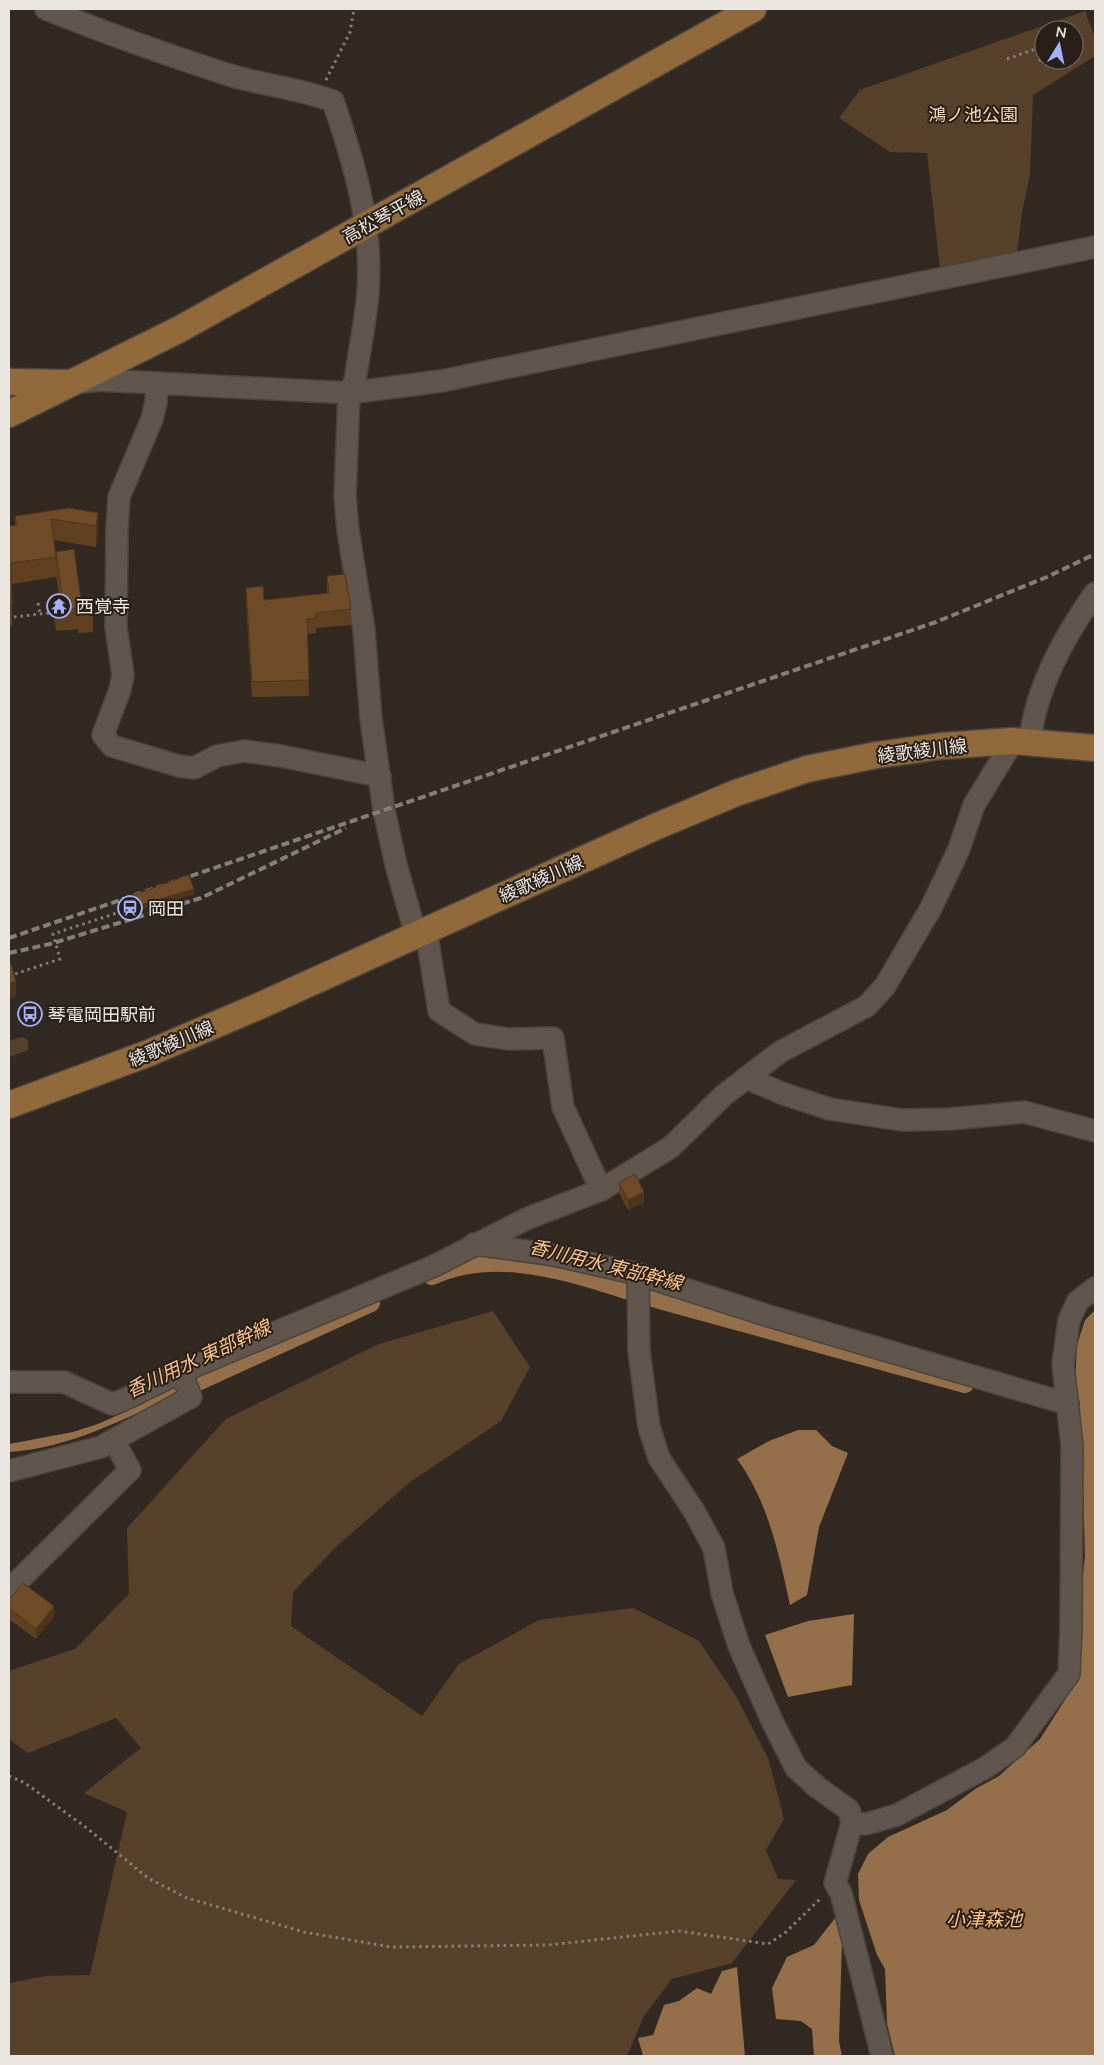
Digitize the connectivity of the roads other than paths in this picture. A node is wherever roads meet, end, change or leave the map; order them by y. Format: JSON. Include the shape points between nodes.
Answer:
{"nodes":[{"id":1,"x":46,"y":9,"type":"edge"},
{"id":2,"x":753,"y":9,"type":"edge"},
{"id":3,"x":365,"y":226,"type":"junction"},
{"id":4,"x":1095,"y":247,"type":"edge"},
{"id":5,"x":9,"y":382,"type":"edge"},
{"id":6,"x":73,"y":383,"type":"junction"},
{"id":7,"x":157,"y":385,"type":"junction"},
{"id":8,"x":350,"y":393,"type":"junction"},
{"id":9,"x":9,"y":414,"type":"edge"},
{"id":10,"x":1095,"y":594,"type":"edge"},
{"id":11,"x":1022,"y":741,"type":"junction"},
{"id":12,"x":1095,"y":748,"type":"edge"},
{"id":13,"x":380,"y":776,"type":"junction"},
{"id":14,"x":420,"y":933,"type":"junction"},
{"id":15,"x":746,"y":1078,"type":"junction"},
{"id":16,"x":9,"y":1105,"type":"edge"},
{"id":17,"x":1095,"y":1131,"type":"edge"},
{"id":18,"x":601,"y":1190,"type":"junction"},
{"id":19,"x":474,"y":1244,"type":"junction"},
{"id":20,"x":638,"y":1274,"type":"junction"},
{"id":21,"x":1095,"y":1288,"type":"edge"},
{"id":22,"x":9,"y":1382,"type":"edge"},
{"id":23,"x":185,"y":1382,"type":"junction"},
{"id":24,"x":1068,"y":1404,"type":"junction"},
{"id":25,"x":114,"y":1441,"type":"junction"},
{"id":26,"x":9,"y":1471,"type":"edge"},
{"id":27,"x":9,"y":1590,"type":"edge"},
{"id":28,"x":852,"y":1822,"type":"junction"},
{"id":29,"x":882,"y":2056,"type":"edge"}],
"edges":[{"from":1,"to":3,"type":"street","via":[[227,74],[333,101],[355,167]]},
{"from":2,"to":3,"type":"main road","name":"高松琴平線"},
{"from":3,"to":6,"type":"main road","name":"高松琴平線","via":[[180,329]]},
{"from":3,"to":8,"type":"street","via":[[368,290],[355,381]]},
{"from":4,"to":8,"type":"street","via":[[441,381]]},
{"from":5,"to":6,"type":"main road"},
{"from":6,"to":7,"type":"street","via":[[99,380]]},
{"from":6,"to":9,"type":"main road","name":"高松琴平線"},
{"from":7,"to":8,"type":"street"},
{"from":7,"to":13,"type":"street","via":[[152,419],[119,497],[116,627],[123,675],[102,735],[112,746],[180,766],[194,768],[217,756],[244,751]]},
{"from":8,"to":13,"type":"street","via":[[345,496]]},
{"from":10,"to":11,"type":"street","via":[[1074,623],[1057,657]]},
{"from":11,"to":12,"type":"main road","name":"綾歌綾川線"},
{"from":11,"to":14,"type":"main road","name":"綾歌綾川線","via":[[941,746],[807,769],[736,793],[654,827]]},
{"from":11,"to":15,"type":"street","via":[[974,805],[959,849],[931,908],[885,986],[867,1006],[780,1052]]},
{"from":13,"to":14,"type":"street","via":[[396,865]]},
{"from":14,"to":16,"type":"main road","name":"綾歌綾川線","via":[[149,1054]]},
{"from":14,"to":18,"type":"street","via":[[428,943],[439,1011],[476,1034],[509,1039],[552,1038],[563,1107]]},
{"from":15,"to":17,"type":"street","via":[[784,1094],[839,1110],[902,1120],[1024,1112]]},
{"from":15,"to":18,"type":"street","via":[[671,1147]]},
{"from":18,"to":19,"type":"street","via":[[526,1219]]},
{"from":19,"to":20,"type":"street","via":[[554,1255]]},
{"from":19,"to":23,"type":"street","via":[[434,1266]]},
{"from":20,"to":24,"type":"street"},
{"from":20,"to":28,"type":"street","via":[[639,1351],[649,1427],[659,1458],[714,1548],[722,1593],[739,1646],[796,1768],[849,1810]]},
{"from":21,"to":24,"type":"street","via":[[1078,1301],[1069,1320],[1063,1364]]},
{"from":22,"to":23,"type":"street","via":[[64,1382],[112,1404]]},
{"from":23,"to":25,"type":"street","via":[[191,1397]]},
{"from":24,"to":28,"type":"street","via":[[1072,1446],[1069,1674],[1015,1747],[992,1763],[897,1814],[866,1824]]},
{"from":25,"to":26,"type":"street","via":[[68,1457]]},
{"from":25,"to":27,"type":"street","via":[[130,1470]]},
{"from":28,"to":29,"type":"street","via":[[835,1883],[841,1893]]}]}
